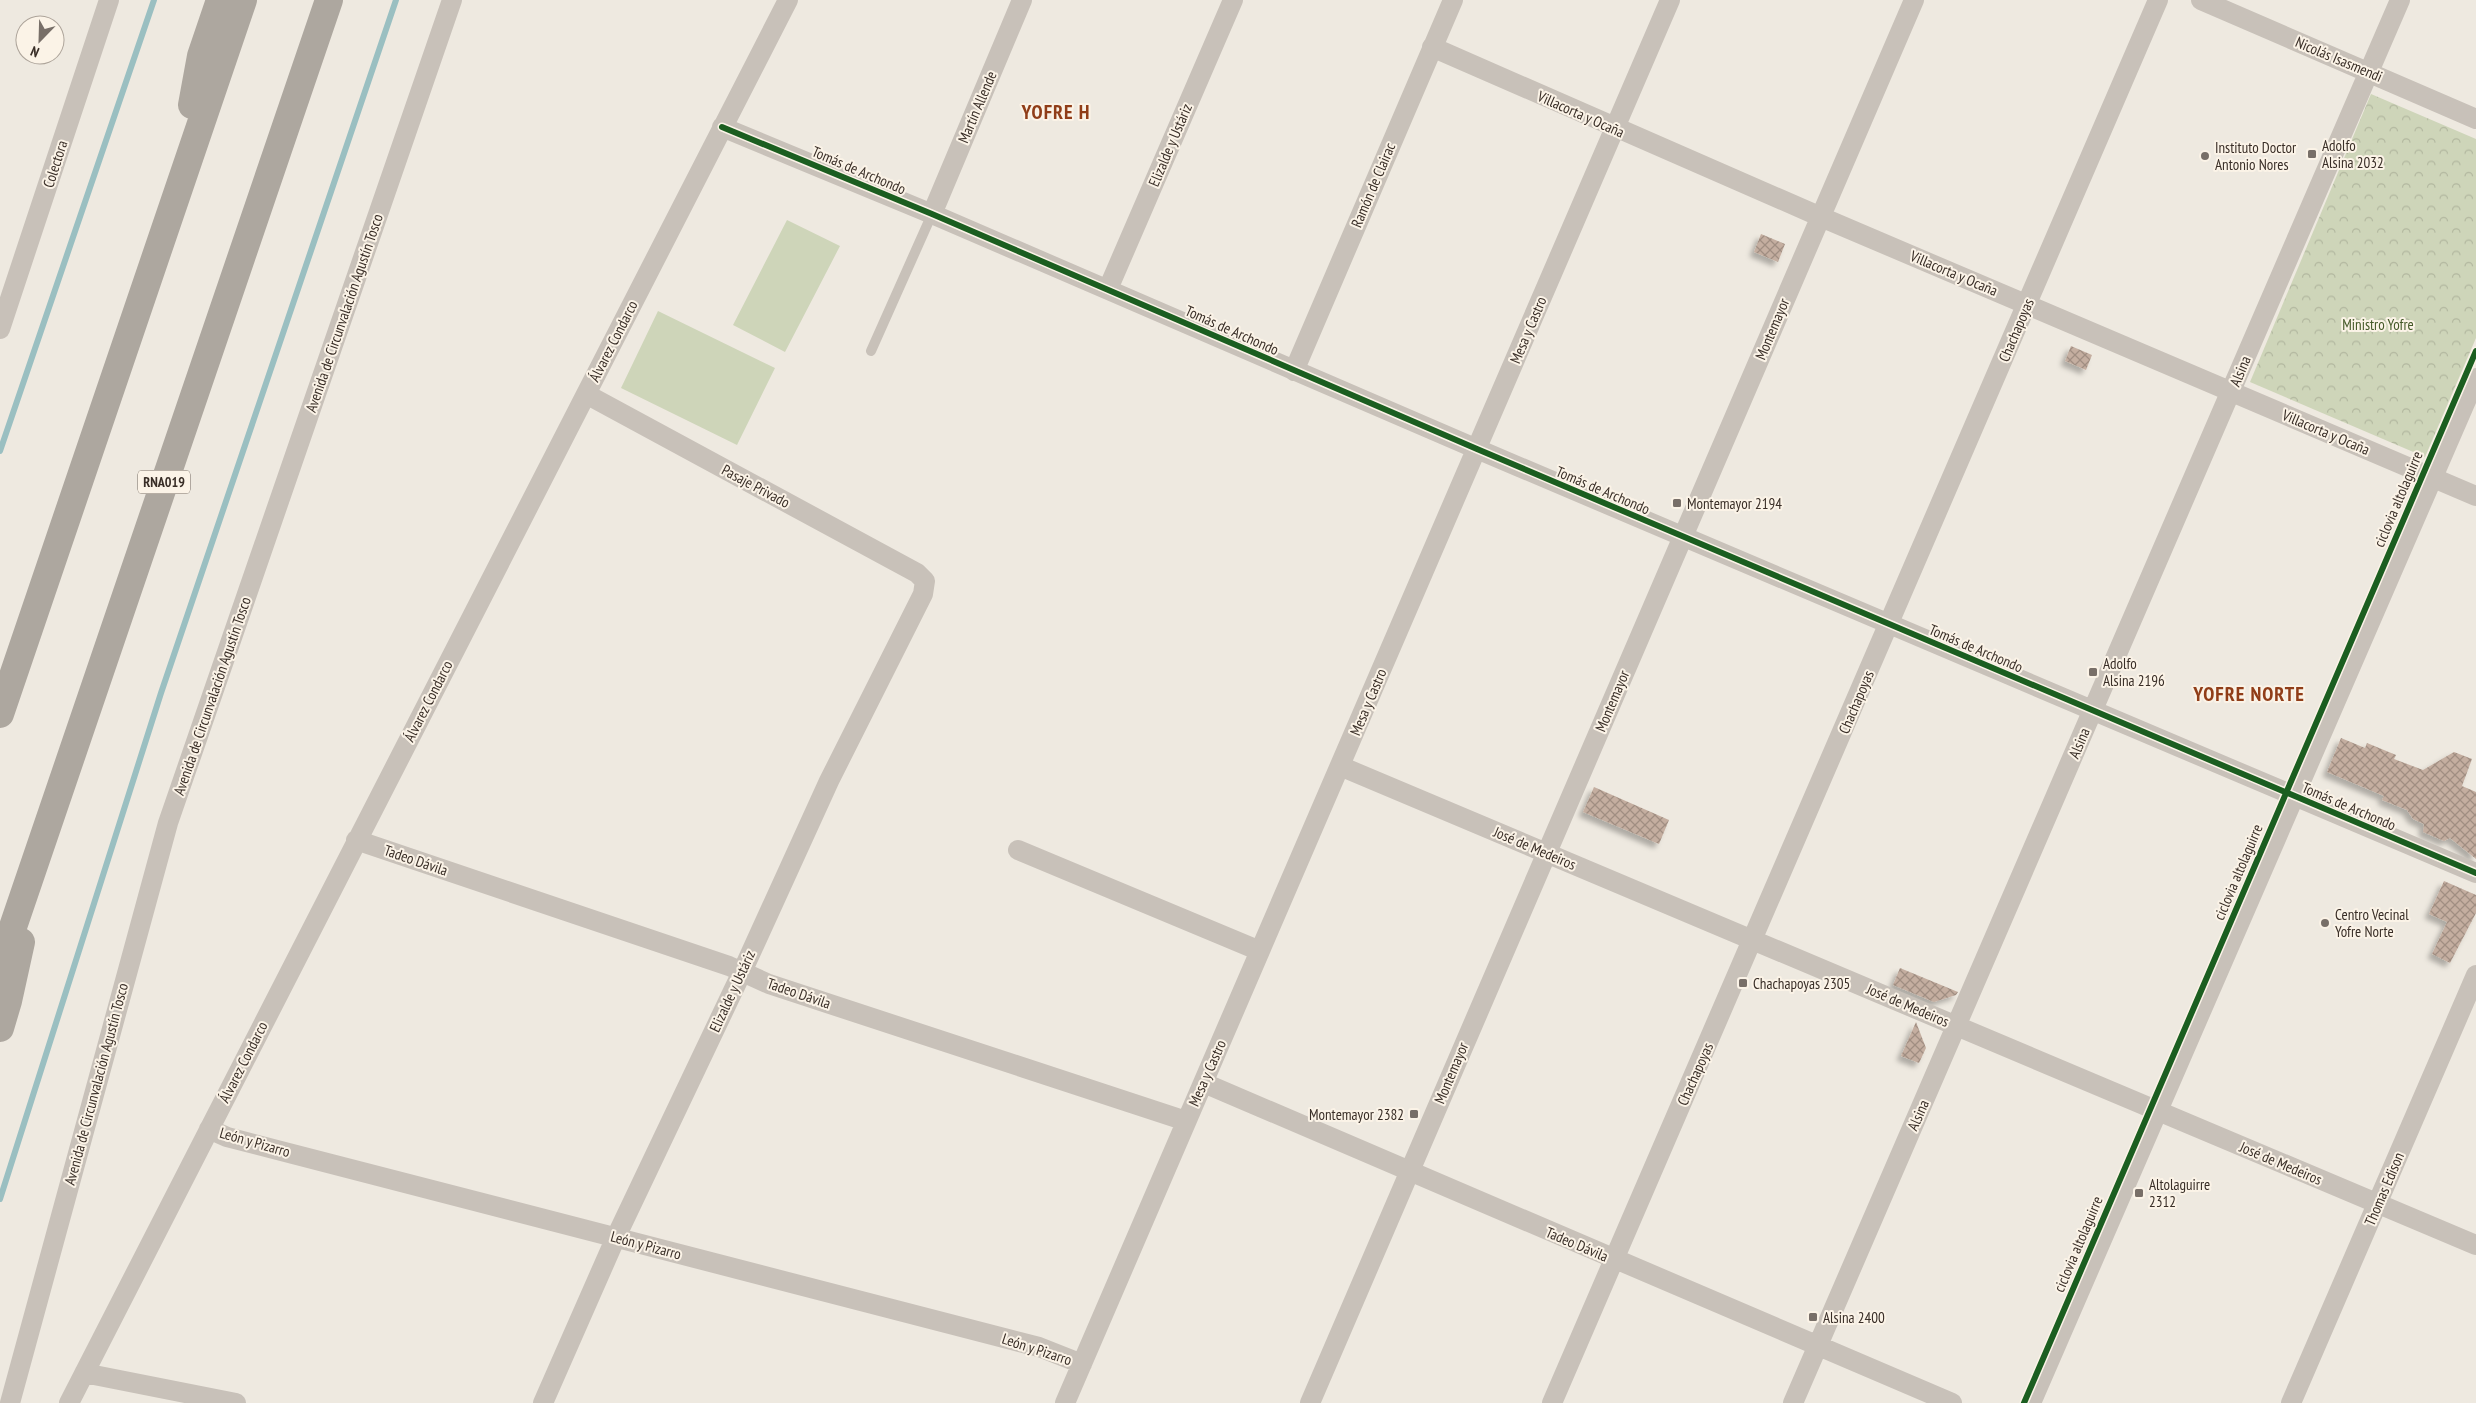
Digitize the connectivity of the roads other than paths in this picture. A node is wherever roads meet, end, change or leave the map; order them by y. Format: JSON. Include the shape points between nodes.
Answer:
{"nodes":[{"id":1,"x":109,"y":0,"type":"edge"},
{"id":2,"x":220,"y":0,"type":"edge"},
{"id":3,"x":243,"y":0,"type":"edge"},
{"id":4,"x":329,"y":0,"type":"edge"},
{"id":5,"x":452,"y":0,"type":"edge"},
{"id":6,"x":788,"y":0,"type":"edge"},
{"id":7,"x":1022,"y":0,"type":"edge"},
{"id":8,"x":1233,"y":0,"type":"edge"},
{"id":9,"x":1453,"y":0,"type":"edge"},
{"id":10,"x":1670,"y":0,"type":"edge"},
{"id":11,"x":1914,"y":0,"type":"edge"},
{"id":12,"x":2158,"y":0,"type":"edge"},
{"id":13,"x":2201,"y":0,"type":"edge"},
{"id":14,"x":2400,"y":0,"type":"edge"},
{"id":15,"x":1432,"y":47,"type":"junction"},
{"id":16,"x":2369,"y":72,"type":"junction"},
{"id":17,"x":2476,"y":119,"type":"edge"},
{"id":18,"x":722,"y":127,"type":"junction"},
{"id":19,"x":1614,"y":128,"type":"junction"},
{"id":20,"x":176,"y":194,"type":"junction"},
{"id":21,"x":932,"y":214,"type":"junction"},
{"id":22,"x":1821,"y":217,"type":"junction"},
{"id":23,"x":1108,"y":289,"type":"junction"},
{"id":24,"x":2028,"y":304,"type":"junction"},
{"id":25,"x":0,"y":329,"type":"edge"},
{"id":26,"x":871,"y":351,"type":"dead end"},
{"id":27,"x":1294,"y":371,"type":"junction"},
{"id":28,"x":2476,"y":378,"type":"edge"},
{"id":29,"x":2232,"y":391,"type":"junction"},
{"id":30,"x":586,"y":394,"type":"junction"},
{"id":31,"x":1477,"y":449,"type":"junction"},
{"id":32,"x":2433,"y":477,"type":"junction"},
{"id":33,"x":2476,"y":496,"type":"edge"},
{"id":34,"x":1683,"y":537,"type":"junction"},
{"id":35,"x":925,"y":581,"type":"joint"},
{"id":36,"x":1890,"y":624,"type":"junction"},
{"id":37,"x":2093,"y":710,"type":"junction"},
{"id":38,"x":0,"y":714,"type":"edge"},
{"id":39,"x":1340,"y":766,"type":"junction"},
{"id":40,"x":2294,"y":796,"type":"junction"},
{"id":41,"x":356,"y":840,"type":"junction"},
{"id":42,"x":41,"y":846,"type":"junction"},
{"id":43,"x":1018,"y":850,"type":"dead end"},
{"id":44,"x":1546,"y":853,"type":"junction"},
{"id":45,"x":2476,"y":873,"type":"edge"},
{"id":46,"x":1753,"y":940,"type":"junction"},
{"id":47,"x":1260,"y":951,"type":"junction"},
{"id":48,"x":0,"y":965,"type":"edge"},
{"id":49,"x":742,"y":972,"type":"junction"},
{"id":50,"x":2476,"y":975,"type":"edge"},
{"id":51,"x":1957,"y":1025,"type":"junction"},
{"id":52,"x":0,"y":1028,"type":"edge"},
{"id":53,"x":1204,"y":1082,"type":"junction"},
{"id":54,"x":2158,"y":1110,"type":"junction"},
{"id":55,"x":1186,"y":1121,"type":"junction"},
{"id":56,"x":209,"y":1128,"type":"junction"},
{"id":57,"x":1409,"y":1171,"type":"junction"},
{"id":58,"x":2378,"y":1204,"type":"junction"},
{"id":59,"x":616,"y":1237,"type":"junction"},
{"id":60,"x":2476,"y":1245,"type":"edge"},
{"id":61,"x":1614,"y":1260,"type":"junction"},
{"id":62,"x":1818,"y":1346,"type":"junction"},
{"id":63,"x":1082,"y":1364,"type":"junction"},
{"id":64,"x":84,"y":1373,"type":"junction"},
{"id":65,"x":10,"y":1403,"type":"edge"},
{"id":66,"x":69,"y":1403,"type":"edge"},
{"id":67,"x":236,"y":1403,"type":"edge"},
{"id":68,"x":543,"y":1403,"type":"edge"},
{"id":69,"x":1067,"y":1403,"type":"edge"},
{"id":70,"x":1310,"y":1403,"type":"edge"},
{"id":71,"x":1552,"y":1403,"type":"edge"},
{"id":72,"x":1793,"y":1403,"type":"edge"},
{"id":73,"x":1952,"y":1403,"type":"edge"},
{"id":74,"x":2031,"y":1403,"type":"edge"},
{"id":75,"x":2292,"y":1403,"type":"edge"}],
"edges":[{"from":1,"to":25,"type":"street","name":"Colectora"},
{"from":2,"to":20,"type":"highway","via":[[201,56]]},
{"from":3,"to":20,"type":"highway"},
{"from":4,"to":42,"type":"highway","number":"RNA019"},
{"from":5,"to":65,"type":"street","name":"Avenida de Circunvalación Agustín Tosco","via":[[168,823]]},
{"from":6,"to":18,"type":"street","name":"Álvarez Condarco"},
{"from":7,"to":21,"type":"street","name":"Martín Allende"},
{"from":8,"to":23,"type":"street","name":"Elizalde y Ustáriz"},
{"from":9,"to":15,"type":"street","name":"Ramón de Clairac"},
{"from":10,"to":19,"type":"street","name":"Mesa y Castro"},
{"from":11,"to":22,"type":"street","name":"Montemayor"},
{"from":12,"to":24,"type":"street","name":"Chachapoyas"},
{"from":13,"to":16,"type":"street","name":"Nicolás Isasmendi"},
{"from":14,"to":16,"type":"street","name":"Alsina"},
{"from":15,"to":19,"type":"street","name":"Villacorta y Ocaña"},
{"from":15,"to":27,"type":"street","name":"Ramón de Clairac"},
{"from":16,"to":17,"type":"street","name":"Nicolás Isasmendi"},
{"from":16,"to":29,"type":"street","name":"Alsina"},
{"from":18,"to":21,"type":"street","name":"Tomás de Archondo"},
{"from":18,"to":30,"type":"street","name":"Álvarez Condarco"},
{"from":19,"to":22,"type":"street","name":"Villacorta y Ocaña"},
{"from":19,"to":31,"type":"street","name":"Mesa y Castro"},
{"from":20,"to":38,"type":"highway"},
{"from":21,"to":23,"type":"street","name":"Tomás de Archondo"},
{"from":21,"to":26,"type":"lane"},
{"from":22,"to":24,"type":"street","name":"Villacorta y Ocaña"},
{"from":22,"to":34,"type":"street","name":"Montemayor"},
{"from":23,"to":27,"type":"street","name":"Tomás de Archondo"},
{"from":24,"to":29,"type":"street","name":"Villacorta y Ocaña"},
{"from":24,"to":36,"type":"street","name":"Chachapoyas"},
{"from":27,"to":31,"type":"street","name":"Tomás de Archondo"},
{"from":28,"to":32,"type":"street"},
{"from":29,"to":32,"type":"street","name":"Villacorta y Ocaña"},
{"from":29,"to":37,"type":"street","name":"Alsina"},
{"from":30,"to":35,"type":"street","name":"Pasaje Privado","via":[[917,573]]},
{"from":30,"to":41,"type":"street","name":"Álvarez Condarco"},
{"from":31,"to":34,"type":"street","name":"Tomás de Archondo"},
{"from":31,"to":39,"type":"street","name":"Mesa y Castro"},
{"from":32,"to":33,"type":"street","name":"Villacorta y Ocaña"},
{"from":32,"to":40,"type":"street"},
{"from":34,"to":36,"type":"street","name":"Tomás de Archondo"},
{"from":34,"to":44,"type":"street","name":"Montemayor"},
{"from":35,"to":49,"type":"street","name":"Elizalde y Ustáriz","via":[[923,594],[829,781]]},
{"from":36,"to":37,"type":"street","name":"Tomás de Archondo"},
{"from":36,"to":46,"type":"street","name":"Chachapoyas"},
{"from":37,"to":40,"type":"street","name":"Tomás de Archondo"},
{"from":37,"to":51,"type":"street","name":"Alsina"},
{"from":39,"to":44,"type":"street","name":"José de Medeiros"},
{"from":39,"to":47,"type":"street","name":"Mesa y Castro"},
{"from":40,"to":45,"type":"street","name":"Tomás de Archondo"},
{"from":40,"to":54,"type":"street"},
{"from":41,"to":49,"type":"street","name":"Tadeo Dávila"},
{"from":41,"to":56,"type":"street","name":"Álvarez Condarco"},
{"from":42,"to":48,"type":"highway","number":"RNA019"},
{"from":42,"to":52,"type":"highway"},
{"from":43,"to":47,"type":"street"},
{"from":44,"to":46,"type":"street","name":"José de Medeiros"},
{"from":44,"to":57,"type":"street","name":"Montemayor"},
{"from":46,"to":51,"type":"street","name":"José de Medeiros"},
{"from":46,"to":61,"type":"street","name":"Chachapoyas"},
{"from":47,"to":53,"type":"street","name":"Mesa y Castro"},
{"from":49,"to":55,"type":"street","name":"Tadeo Dávila","via":[[769,984]]},
{"from":49,"to":59,"type":"street","name":"Elizalde y Ustáriz"},
{"from":50,"to":58,"type":"street","name":"Thomas Edison"},
{"from":51,"to":54,"type":"street","name":"José de Medeiros"},
{"from":51,"to":62,"type":"street","name":"Alsina"},
{"from":53,"to":55,"type":"street","name":"Mesa y Castro"},
{"from":53,"to":57,"type":"street","name":"Tadeo Dávila"},
{"from":54,"to":58,"type":"street","name":"José de Medeiros"},
{"from":54,"to":74,"type":"street"},
{"from":55,"to":63,"type":"street","name":"Mesa y Castro"},
{"from":56,"to":59,"type":"street","name":"León y Pizarro","via":[[227,1137]]},
{"from":56,"to":64,"type":"street","name":"Álvarez Condarco"},
{"from":57,"to":61,"type":"street","name":"Tadeo Dávila"},
{"from":57,"to":70,"type":"street","name":"Montemayor"},
{"from":58,"to":60,"type":"street","name":"José de Medeiros"},
{"from":58,"to":75,"type":"street","name":"Thomas Edison"},
{"from":59,"to":63,"type":"street","name":"León y Pizarro","via":[[1039,1347]]},
{"from":59,"to":68,"type":"street","name":"Elizalde y Ustáriz"},
{"from":61,"to":62,"type":"street","name":"Tadeo Dávila"},
{"from":61,"to":71,"type":"street","name":"Chachapoyas"},
{"from":62,"to":72,"type":"street","name":"Alsina"},
{"from":62,"to":73,"type":"street","name":"Tadeo Dávila"},
{"from":63,"to":69,"type":"street","name":"Mesa y Castro"},
{"from":64,"to":66,"type":"street","name":"Álvarez Condarco"},
{"from":64,"to":67,"type":"street"}]}
